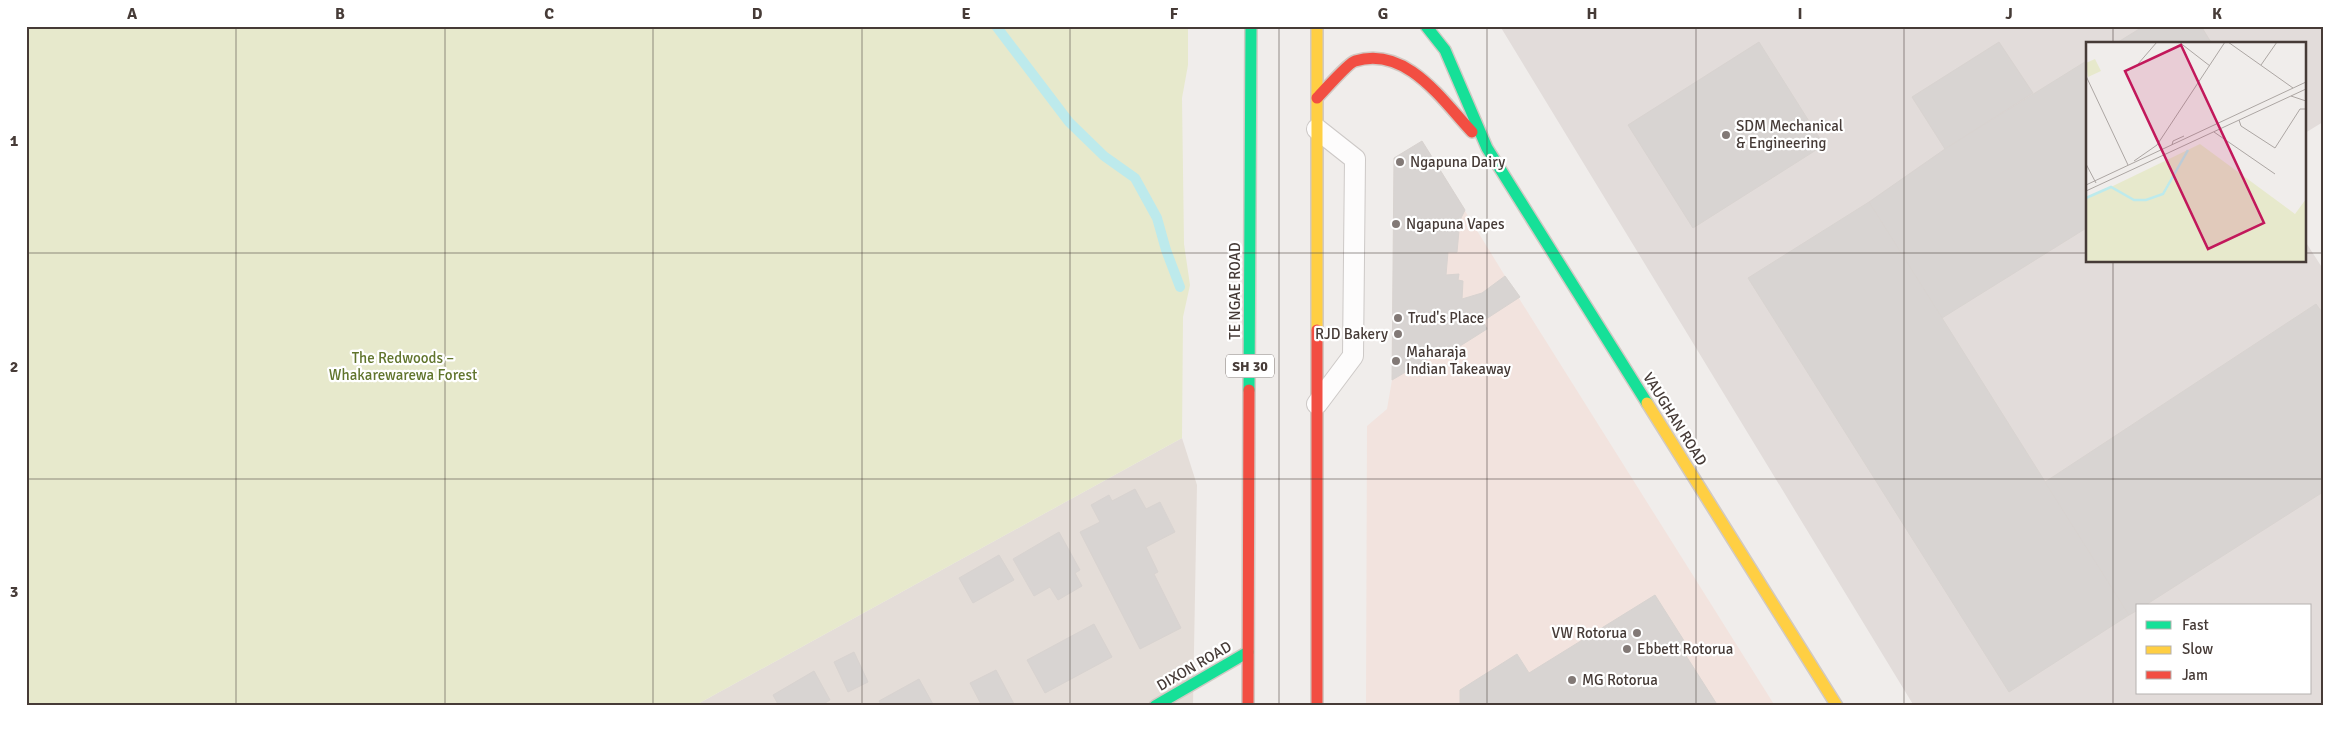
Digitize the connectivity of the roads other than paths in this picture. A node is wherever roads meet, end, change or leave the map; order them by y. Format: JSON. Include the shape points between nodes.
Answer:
{"nodes":[{"id":1,"x":1251,"y":26,"type":"edge"},
{"id":2,"x":1317,"y":26,"type":"edge"},
{"id":3,"x":1426,"y":26,"type":"edge"},
{"id":4,"x":1316,"y":98,"type":"junction"},
{"id":5,"x":1317,"y":130,"type":"junction"},
{"id":6,"x":1487,"y":148,"type":"junction"},
{"id":7,"x":1317,"y":404,"type":"junction"},
{"id":8,"x":1248,"y":652,"type":"junction"},
{"id":9,"x":1155,"y":706,"type":"edge"},
{"id":10,"x":1248,"y":706,"type":"edge"},
{"id":11,"x":1317,"y":706,"type":"edge"},
{"id":12,"x":1837,"y":706,"type":"edge"}],
"edges":[{"from":1,"to":8,"type":"main road","name":"TE NGAE ROAD","number":"SH 30"},
{"from":2,"to":4,"type":"main road"},
{"from":3,"to":6,"type":"main road","name":"VAUGHAN ROAD","via":[[1445,50]]},
{"from":4,"to":5,"type":"main road"},
{"from":4,"to":6,"type":"main road","name":"VAUGHAN ROAD","via":[[1354,61],[1386,58],[1419,75]]},
{"from":5,"to":7,"type":"main road"},
{"from":5,"to":7,"type":"lane","via":[[1355,159],[1353,356]]},
{"from":6,"to":12,"type":"main road","name":"VAUGHAN ROAD"},
{"from":7,"to":11,"type":"main road"},
{"from":8,"to":9,"type":"main road","name":"DIXON ROAD"},
{"from":8,"to":10,"type":"main road","name":"TE NGAE ROAD","number":"SH 30"}]}
